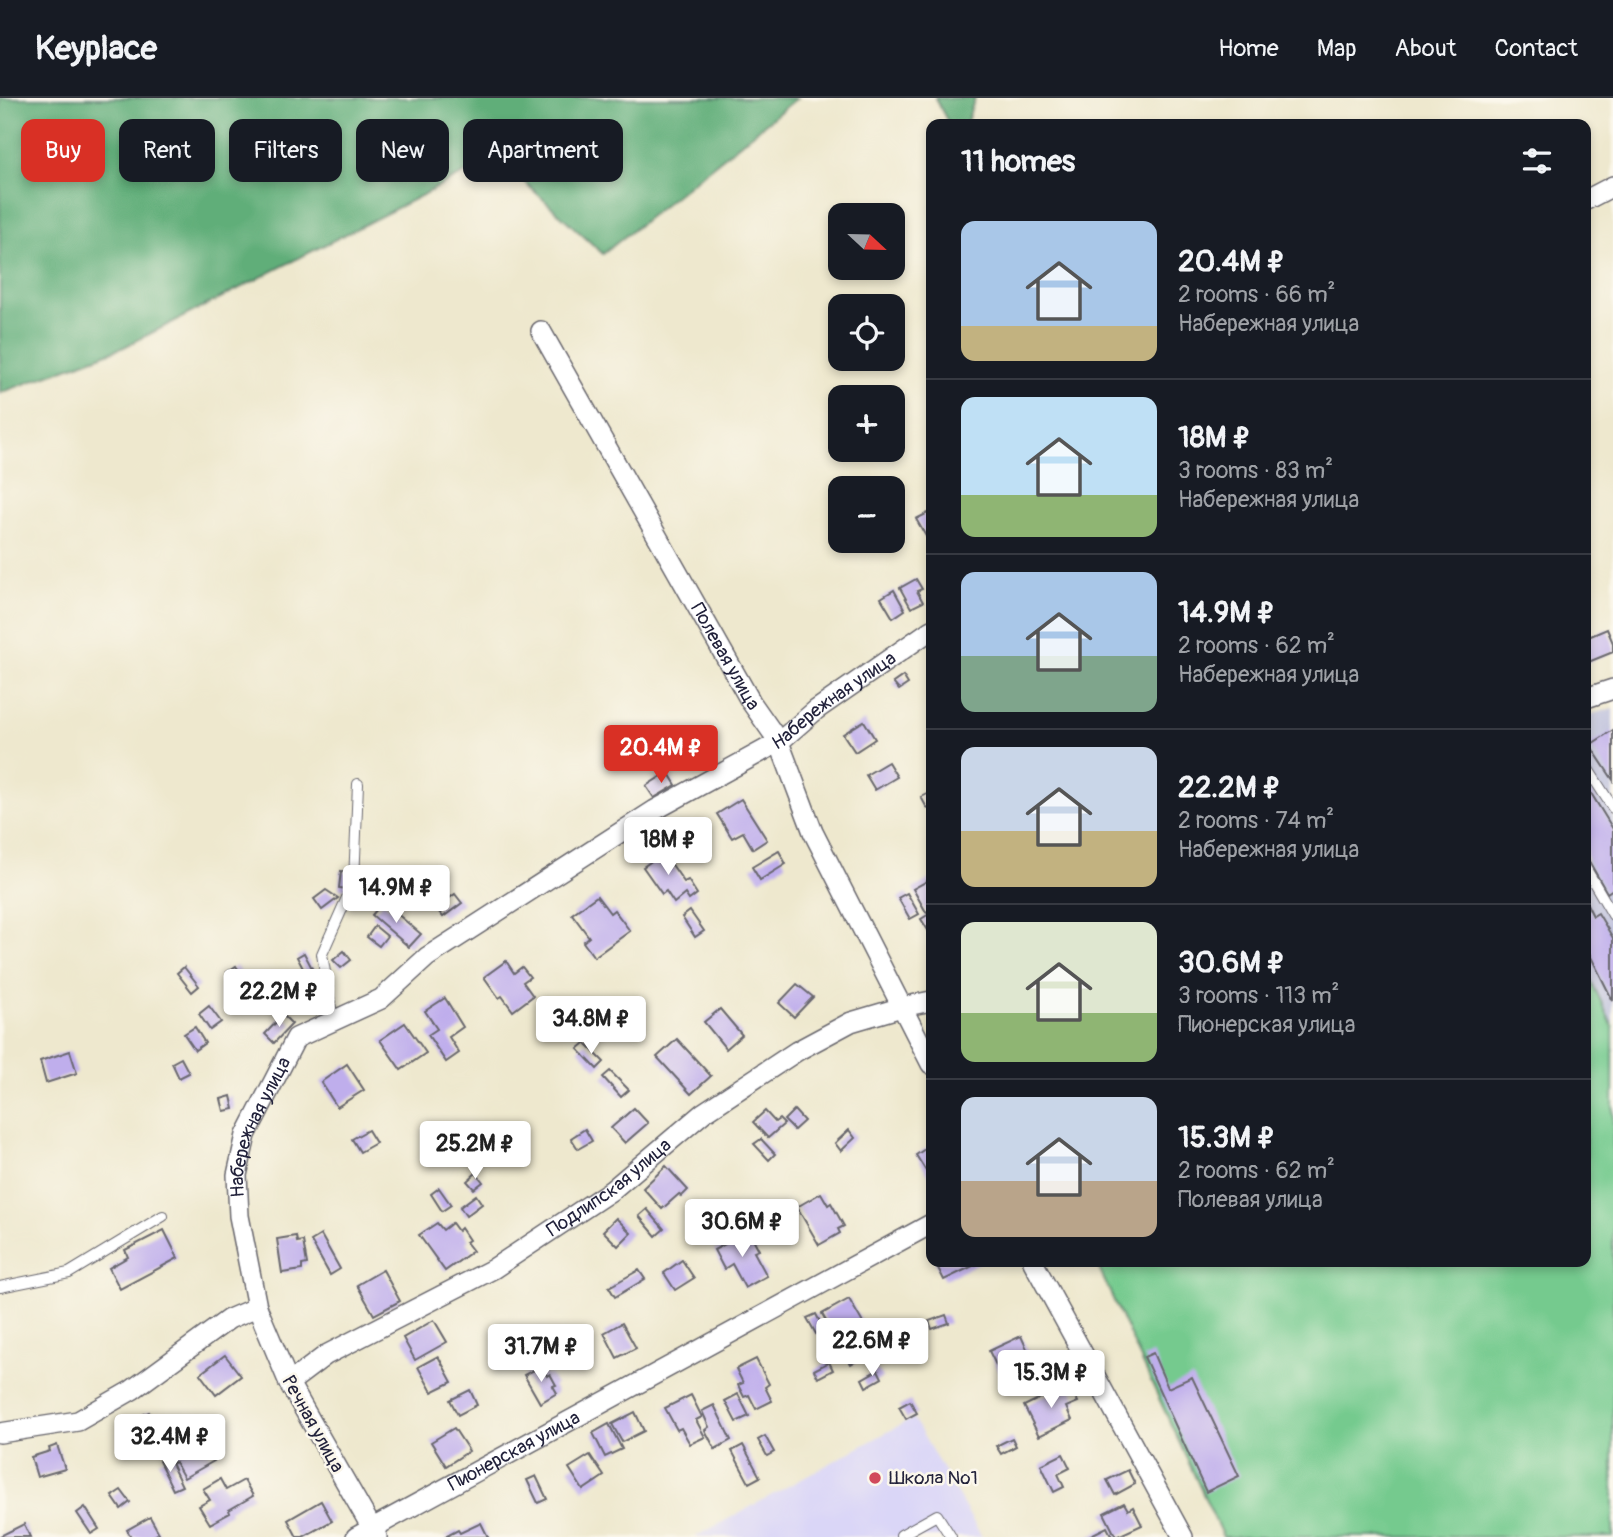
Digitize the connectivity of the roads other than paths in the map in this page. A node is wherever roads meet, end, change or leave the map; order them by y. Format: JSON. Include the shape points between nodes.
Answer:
{"nodes":[{"id":1,"x":1613,"y":186,"type":"edge"},
{"id":2,"x":1591,"y":197,"type":"edge"},
{"id":3,"x":541,"y":331,"type":"dead end"},
{"id":4,"x":926,"y":633,"type":"edge"},
{"id":5,"x":1613,"y":689,"type":"edge"},
{"id":6,"x":1591,"y":696,"type":"edge"},
{"id":7,"x":779,"y":742,"type":"junction"},
{"id":8,"x":1591,"y":774,"type":"edge"},
{"id":9,"x":358,"y":784,"type":"dead end"},
{"id":10,"x":1613,"y":808,"type":"edge"},
{"id":11,"x":1591,"y":878,"type":"edge"},
{"id":12,"x":1613,"y":915,"type":"edge"},
{"id":13,"x":926,"y":1002,"type":"edge"},
{"id":14,"x":902,"y":1007,"type":"junction"},
{"id":15,"x":333,"y":1021,"type":"junction"},
{"id":16,"x":926,"y":1054,"type":"edge"},
{"id":17,"x":163,"y":1216,"type":"dead end"},
{"id":18,"x":926,"y":1227,"type":"edge"},
{"id":19,"x":1036,"y":1267,"type":"edge"},
{"id":20,"x":0,"y":1287,"type":"edge"},
{"id":21,"x":257,"y":1307,"type":"junction"},
{"id":22,"x":289,"y":1383,"type":"junction"},
{"id":23,"x":0,"y":1433,"type":"edge"},
{"id":24,"x":368,"y":1534,"type":"edge"},
{"id":25,"x":901,"y":1535,"type":"dead end"},
{"id":26,"x":951,"y":1537,"type":"edge"},
{"id":27,"x":1183,"y":1537,"type":"edge"}],
"edges":[{"from":1,"to":2,"type":"street"},
{"from":3,"to":7,"type":"street","name":"Полевая улица","via":[[751,702]]},
{"from":4,"to":7,"type":"street","name":"Набережная улица","via":[[816,710]]},
{"from":5,"to":6,"type":"street"},
{"from":7,"to":14,"type":"street","name":"Полевая улица","via":[[813,832]]},
{"from":7,"to":15,"type":"street","name":"Набережная улица","via":[[655,810],[427,957],[381,999]]},
{"from":8,"to":10,"type":"lane"},
{"from":9,"to":15,"type":"lane","via":[[354,882],[322,954]]},
{"from":11,"to":12,"type":"lane"},
{"from":13,"to":14,"type":"street","name":"Подлипская улица"},
{"from":14,"to":16,"type":"street","name":"Полевая улица"},
{"from":14,"to":22,"type":"street","name":"Подлипская улица","via":[[851,1021],[797,1051],[703,1113],[612,1190],[493,1269],[326,1355]]},
{"from":15,"to":21,"type":"street","name":"Набережная улица","via":[[296,1038],[246,1135],[236,1174],[239,1216]]},
{"from":17,"to":20,"type":"lane","via":[[69,1273]]},
{"from":18,"to":24,"type":"street","name":"Пионерская улица"},
{"from":19,"to":27,"type":"street"},
{"from":21,"to":22,"type":"street","name":"Речная улица"},
{"from":21,"to":23,"type":"street","via":[[229,1319],[132,1390],[78,1421]]},
{"from":22,"to":24,"type":"street","name":"Речная улица"},
{"from":25,"to":26,"type":"lane","via":[[937,1515]]}]}
